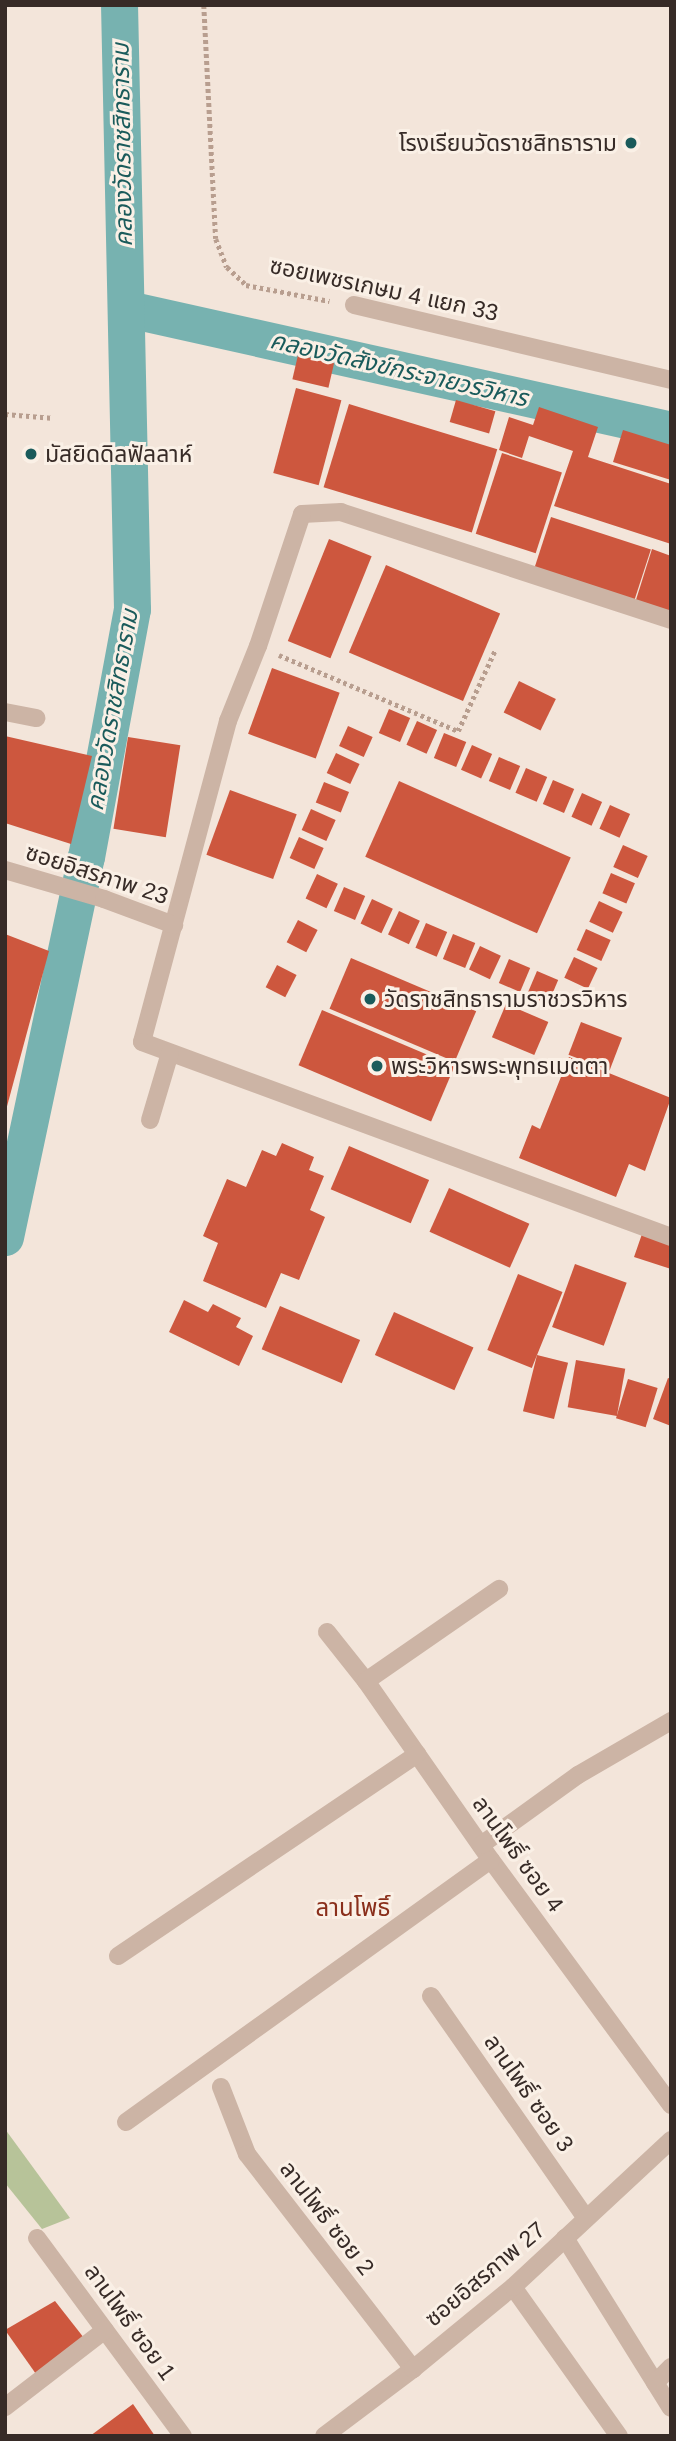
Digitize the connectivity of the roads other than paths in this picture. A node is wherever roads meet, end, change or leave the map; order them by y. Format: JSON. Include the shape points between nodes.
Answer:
{"nodes":[{"id":1,"x":354,"y":305,"type":"road end"},
{"id":2,"x":671,"y":380,"type":"edge"},
{"id":3,"x":671,"y":620,"type":"edge"},
{"id":4,"x":5,"y":712,"type":"edge"},
{"id":5,"x":36,"y":718,"type":"dead end"},
{"id":6,"x":5,"y":870,"type":"edge"},
{"id":7,"x":174,"y":925,"type":"junction"},
{"id":8,"x":170,"y":1053,"type":"junction"},
{"id":9,"x":150,"y":1120,"type":"dead end"},
{"id":10,"x":671,"y":1237,"type":"edge"},
{"id":11,"x":499,"y":1588,"type":"dead end"},
{"id":12,"x":327,"y":1632,"type":"dead end"},
{"id":13,"x":366,"y":1681,"type":"junction"},
{"id":14,"x":671,"y":1721,"type":"edge"},
{"id":15,"x":417,"y":1754,"type":"junction"},
{"id":16,"x":486,"y":1852,"type":"junction"},
{"id":17,"x":118,"y":1956,"type":"dead end"},
{"id":18,"x":431,"y":1996,"type":"dead end"},
{"id":19,"x":221,"y":2087,"type":"dead end"},
{"id":20,"x":671,"y":2105,"type":"edge"},
{"id":21,"x":126,"y":2122,"type":"dead end"},
{"id":22,"x":670,"y":2144,"type":"edge"},
{"id":23,"x":586,"y":2218,"type":"junction"},
{"id":24,"x":37,"y":2238,"type":"dead end"},
{"id":25,"x":565,"y":2238,"type":"junction"},
{"id":26,"x":513,"y":2287,"type":"junction"},
{"id":27,"x":105,"y":2330,"type":"junction"},
{"id":28,"x":671,"y":2367,"type":"edge"},
{"id":29,"x":413,"y":2369,"type":"junction"},
{"id":30,"x":655,"y":2382,"type":"junction"},
{"id":31,"x":5,"y":2407,"type":"edge"},
{"id":32,"x":671,"y":2408,"type":"edge"},
{"id":33,"x":183,"y":2436,"type":"edge"},
{"id":34,"x":324,"y":2436,"type":"edge"},
{"id":35,"x":620,"y":2436,"type":"edge"}],
"edges":[{"from":1,"to":2,"type":"street","name":"ซอยเพชรเกษม 4 แยก 33"},
{"from":3,"to":7,"type":"street","via":[[341,512],[302,514],[228,721]]},
{"from":4,"to":5,"type":"street"},
{"from":6,"to":7,"type":"street","name":"ซอยอิสรภาพ 23"},
{"from":7,"to":8,"type":"street","via":[[142,1042]]},
{"from":8,"to":9,"type":"street"},
{"from":8,"to":10,"type":"street"},
{"from":11,"to":13,"type":"street"},
{"from":12,"to":13,"type":"street","name":"ลานโพธิ์ ซอย 4"},
{"from":13,"to":15,"type":"street","name":"ลานโพธิ์ ซอย 4"},
{"from":14,"to":16,"type":"street","via":[[578,1775]]},
{"from":15,"to":16,"type":"street","name":"ลานโพธิ์ ซอย 4"},
{"from":15,"to":17,"type":"street"},
{"from":16,"to":20,"type":"street","name":"ลานโพธิ์ ซอย 4"},
{"from":16,"to":21,"type":"street"},
{"from":18,"to":23,"type":"street","name":"ลานโพธิ์ ซอย 3"},
{"from":19,"to":29,"type":"street","name":"ลานโพธิ์ ซอย 2","via":[[251,2160]]},
{"from":22,"to":23,"type":"street","name":"ซอยอิสรภาพ 27"},
{"from":23,"to":25,"type":"street","name":"ซอยอิสรภาพ 27"},
{"from":24,"to":27,"type":"street","name":"ลานโพธิ์ ซอย 1"},
{"from":25,"to":26,"type":"street","name":"ซอยอิสรภาพ 27"},
{"from":25,"to":30,"type":"street"},
{"from":26,"to":29,"type":"street","name":"ซอยอิสรภาพ 27"},
{"from":26,"to":35,"type":"street"},
{"from":27,"to":31,"type":"street"},
{"from":27,"to":33,"type":"street","name":"ลานโพธิ์ ซอย 1"},
{"from":28,"to":30,"type":"street"},
{"from":29,"to":34,"type":"street","name":"ซอยอิสรภาพ 27"},
{"from":30,"to":32,"type":"street"}]}
